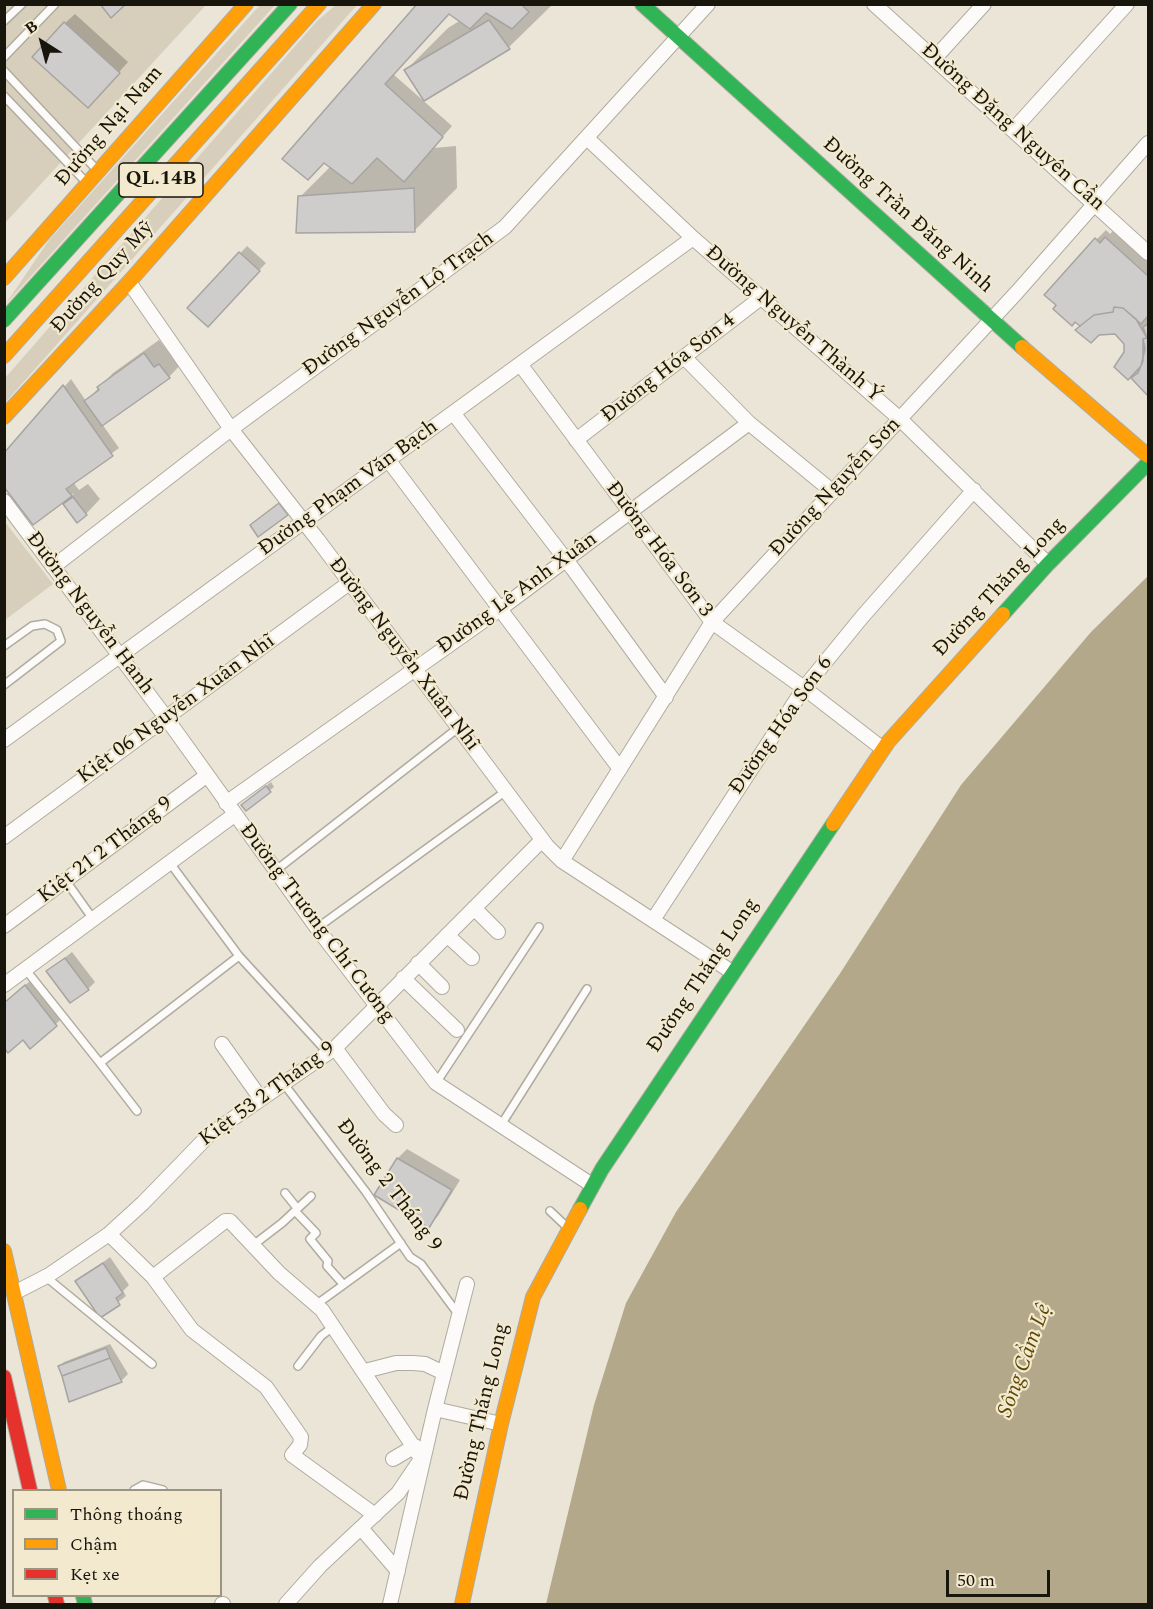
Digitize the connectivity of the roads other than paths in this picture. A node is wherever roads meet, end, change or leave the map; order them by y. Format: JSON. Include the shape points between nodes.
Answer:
{"nodes":[{"id":1,"x":22,"y":4,"type":"edge"},
{"id":2,"x":55,"y":4,"type":"edge"},
{"id":3,"x":246,"y":4,"type":"edge"},
{"id":4,"x":290,"y":4,"type":"edge"},
{"id":5,"x":319,"y":4,"type":"edge"},
{"id":6,"x":374,"y":4,"type":"edge"},
{"id":7,"x":642,"y":4,"type":"edge"},
{"id":8,"x":708,"y":4,"type":"edge"},
{"id":9,"x":874,"y":4,"type":"edge"},
{"id":10,"x":984,"y":4,"type":"edge"},
{"id":11,"x":1127,"y":4,"type":"edge"},
{"id":12,"x":4,"y":21,"type":"edge"},
{"id":13,"x":678,"y":37,"type":"junction"},
{"id":14,"x":4,"y":57,"type":"edge"},
{"id":15,"x":935,"y":58,"type":"junction"},
{"id":16,"x":4,"y":71,"type":"edge"},
{"id":17,"x":4,"y":96,"type":"edge"},
{"id":18,"x":1014,"y":129,"type":"junction"},
{"id":19,"x":588,"y":139,"type":"junction"},
{"id":20,"x":1149,"y":144,"type":"edge"},
{"id":21,"x":99,"y":172,"type":"junction"},
{"id":22,"x":88,"y":184,"type":"junction"},
{"id":23,"x":1096,"y":204,"type":"junction"},
{"id":24,"x":693,"y":238,"type":"junction"},
{"id":25,"x":1149,"y":253,"type":"edge"},
{"id":26,"x":4,"y":278,"type":"edge"},
{"id":27,"x":129,"y":282,"type":"junction"},
{"id":28,"x":762,"y":297,"type":"junction"},
{"id":29,"x":4,"y":320,"type":"edge"},
{"id":30,"x":991,"y":320,"type":"junction"},
{"id":31,"x":4,"y":356,"type":"edge"},
{"id":32,"x":685,"y":358,"type":"junction"},
{"id":33,"x":520,"y":364,"type":"junction"},
{"id":34,"x":454,"y":414,"type":"junction"},
{"id":35,"x":4,"y":417,"type":"edge"},
{"id":36,"x":900,"y":419,"type":"junction"},
{"id":37,"x":749,"y":423,"type":"junction"},
{"id":38,"x":231,"y":429,"type":"junction"},
{"id":39,"x":576,"y":440,"type":"junction"},
{"id":40,"x":1149,"y":456,"type":"edge"},
{"id":41,"x":389,"y":461,"type":"junction"},
{"id":42,"x":1149,"y":463,"type":"edge"},
{"id":43,"x":974,"y":490,"type":"junction"},
{"id":44,"x":833,"y":492,"type":"junction"},
{"id":45,"x":4,"y":501,"type":"edge"},
{"id":46,"x":629,"y":513,"type":"junction"},
{"id":47,"x":303,"y":522,"type":"junction"},
{"id":48,"x":566,"y":560,"type":"junction"},
{"id":49,"x":1048,"y":564,"type":"junction"},
{"id":50,"x":53,"y":567,"type":"junction"},
{"id":51,"x":349,"y":583,"type":"junction"},
{"id":52,"x":500,"y":609,"type":"junction"},
{"id":53,"x":712,"y":622,"type":"junction"},
{"id":54,"x":4,"y":646,"type":"edge"},
{"id":55,"x":120,"y":655,"type":"junction"},
{"id":56,"x":414,"y":670,"type":"junction"},
{"id":57,"x":4,"y":685,"type":"edge"},
{"id":58,"x":804,"y":688,"type":"junction"},
{"id":59,"x":666,"y":697,"type":"junction"},
{"id":60,"x":167,"y":718,"type":"junction"},
{"id":61,"x":458,"y":728,"type":"junction"},
{"id":62,"x":4,"y":740,"type":"edge"},
{"id":63,"x":883,"y":749,"type":"junction"},
{"id":64,"x":620,"y":769,"type":"junction"},
{"id":65,"x":206,"y":776,"type":"junction"},
{"id":66,"x":506,"y":791,"type":"junction"},
{"id":67,"x":226,"y":803,"type":"junction"},
{"id":68,"x":234,"y":815,"type":"junction"},
{"id":69,"x":4,"y":837,"type":"edge"},
{"id":70,"x":542,"y":840,"type":"junction"},
{"id":71,"x":562,"y":861,"type":"junction"},
{"id":72,"x":170,"y":862,"type":"junction"},
{"id":73,"x":275,"y":871,"type":"junction"},
{"id":74,"x":66,"y":881,"type":"junction"},
{"id":75,"x":474,"y":908,"type":"junction"},
{"id":76,"x":93,"y":919,"type":"junction"},
{"id":77,"x":653,"y":920,"type":"junction"},
{"id":78,"x":4,"y":926,"type":"edge"},
{"id":79,"x":538,"y":927,"type":"dead end"},
{"id":80,"x":317,"y":928,"type":"junction"},
{"id":81,"x":498,"y":932,"type":"dead end"},
{"id":82,"x":447,"y":934,"type":"junction"},
{"id":83,"x":239,"y":956,"type":"junction"},
{"id":84,"x":472,"y":958,"type":"dead end"},
{"id":85,"x":418,"y":963,"type":"junction"},
{"id":86,"x":26,"y":970,"type":"junction"},
{"id":87,"x":732,"y":972,"type":"junction"},
{"id":88,"x":403,"y":978,"type":"junction"},
{"id":89,"x":4,"y":985,"type":"edge"},
{"id":90,"x":442,"y":987,"type":"dead end"},
{"id":91,"x":587,"y":989,"type":"dead end"},
{"id":92,"x":376,"y":1005,"type":"junction"},
{"id":93,"x":457,"y":1030,"type":"dead end"},
{"id":94,"x":222,"y":1044,"type":"dead end"},
{"id":95,"x":332,"y":1051,"type":"junction"},
{"id":96,"x":100,"y":1063,"type":"junction"},
{"id":97,"x":436,"y":1083,"type":"junction"},
{"id":98,"x":284,"y":1084,"type":"junction"},
{"id":99,"x":261,"y":1099,"type":"junction"},
{"id":100,"x":137,"y":1111,"type":"dead end"},
{"id":101,"x":396,"y":1125,"type":"dead end"},
{"id":102,"x":501,"y":1125,"type":"junction"},
{"id":103,"x":592,"y":1185,"type":"junction"},
{"id":104,"x":285,"y":1192,"type":"dead end"},
{"id":105,"x":311,"y":1196,"type":"dead end"},
{"id":106,"x":296,"y":1210,"type":"junction"},
{"id":107,"x":550,"y":1211,"type":"dead end"},
{"id":108,"x":569,"y":1229,"type":"junction"},
{"id":109,"x":109,"y":1234,"type":"junction"},
{"id":110,"x":401,"y":1243,"type":"junction"},
{"id":111,"x":252,"y":1246,"type":"junction"},
{"id":112,"x":4,"y":1251,"type":"edge"},
{"id":113,"x":46,"y":1277,"type":"junction"},
{"id":114,"x":153,"y":1277,"type":"junction"},
{"id":115,"x":343,"y":1284,"type":"junction"},
{"id":116,"x":467,"y":1284,"type":"dead end"},
{"id":117,"x":14,"y":1293,"type":"junction"},
{"id":118,"x":317,"y":1304,"type":"junction"},
{"id":119,"x":458,"y":1314,"type":"junction"},
{"id":120,"x":334,"y":1326,"type":"junction"},
{"id":121,"x":152,"y":1364,"type":"dead end"},
{"id":122,"x":298,"y":1366,"type":"dead end"},
{"id":123,"x":365,"y":1371,"type":"junction"},
{"id":124,"x":444,"y":1373,"type":"junction"},
{"id":125,"x":4,"y":1377,"type":"edge"},
{"id":126,"x":435,"y":1409,"type":"junction"},
{"id":127,"x":501,"y":1424,"type":"junction"},
{"id":128,"x":421,"y":1452,"type":"junction"},
{"id":129,"x":393,"y":1460,"type":"dead end"},
{"id":130,"x":30,"y":1489,"type":"edge"},
{"id":131,"x":59,"y":1489,"type":"edge"},
{"id":132,"x":137,"y":1489,"type":"edge"},
{"id":133,"x":156,"y":1489,"type":"edge"},
{"id":134,"x":375,"y":1515,"type":"junction"},
{"id":135,"x":361,"y":1528,"type":"junction"},
{"id":136,"x":398,"y":1571,"type":"junction"},
{"id":137,"x":286,"y":1605,"type":"edge"},
{"id":138,"x":390,"y":1605,"type":"edge"},
{"id":139,"x":462,"y":1605,"type":"edge"}],
"edges":[{"from":1,"to":12,"type":"lane"},
{"from":2,"to":14,"type":"lane"},
{"from":3,"to":21,"type":"main road","name":"Đường Nại Nam"},
{"from":4,"to":29,"type":"main road","number":"QL.14B"},
{"from":5,"to":31,"type":"main road","number":"QL.14B"},
{"from":6,"to":27,"type":"main road","name":"Đường Quy Mỹ"},
{"from":7,"to":13,"type":"main road","name":"Đường Trần Đăng Ninh"},
{"from":8,"to":13,"type":"street","name":"Đường Nguyễn Lộ Trạch"},
{"from":9,"to":15,"type":"street","name":"Đường Đặng Nguyên Cẩn"},
{"from":10,"to":15,"type":"street"},
{"from":11,"to":18,"type":"street"},
{"from":13,"to":19,"type":"street","name":"Đường Nguyễn Lộ Trạch"},
{"from":13,"to":30,"type":"main road","name":"Đường Trần Đăng Ninh"},
{"from":15,"to":18,"type":"street","name":"Đường Đặng Nguyên Cẩn"},
{"from":16,"to":21,"type":"lane"},
{"from":17,"to":22,"type":"lane"},
{"from":18,"to":23,"type":"street","name":"Đường Đặng Nguyên Cẩn"},
{"from":19,"to":24,"type":"street","name":"Đường Nguyễn Thành Ý"},
{"from":19,"to":38,"type":"street","name":"Đường Nguyễn Lộ Trạch","via":[[505,226]]},
{"from":20,"to":23,"type":"street","name":"Đường Nguyễn Sơn"},
{"from":21,"to":22,"type":"main road","name":"Đường Nại Nam"},
{"from":22,"to":26,"type":"main road","name":"Đường Nại Nam"},
{"from":23,"to":25,"type":"street","name":"Đường Đặng Nguyên Cẩn"},
{"from":23,"to":30,"type":"street","name":"Đường Nguyễn Sơn"},
{"from":24,"to":28,"type":"street","name":"Đường Nguyễn Thành Ý"},
{"from":24,"to":33,"type":"street","name":"Đường Phạm Văn Bạch"},
{"from":27,"to":35,"type":"main road","name":"Đường Quy Mỹ"},
{"from":27,"to":38,"type":"street","name":"Đường Nguyễn Xuân Nhĩ"},
{"from":28,"to":32,"type":"street","name":"Đường Hóa Sơn 4"},
{"from":28,"to":36,"type":"street","name":"Đường Nguyễn Thành Ý"},
{"from":30,"to":36,"type":"street","name":"Đường Nguyễn Sơn"},
{"from":30,"to":40,"type":"main road","name":"Đường Trần Đăng Ninh"},
{"from":32,"to":37,"type":"street"},
{"from":32,"to":39,"type":"street","name":"Đường Hóa Sơn 4"},
{"from":33,"to":34,"type":"street","name":"Đường Phạm Văn Bạch"},
{"from":33,"to":39,"type":"street","name":"Đường Hóa Sơn 3"},
{"from":34,"to":41,"type":"street","name":"Đường Phạm Văn Bạch"},
{"from":34,"to":48,"type":"street"},
{"from":36,"to":43,"type":"street","name":"Đường Nguyễn Thành Ý"},
{"from":36,"to":44,"type":"street","name":"Đường Nguyễn Sơn"},
{"from":37,"to":44,"type":"street"},
{"from":37,"to":46,"type":"street","name":"Đường Lê Anh Xuân"},
{"from":38,"to":47,"type":"street","name":"Đường Nguyễn Xuân Nhĩ"},
{"from":38,"to":50,"type":"street","name":"Đường Nguyễn Lộ Trạch"},
{"from":39,"to":46,"type":"street","name":"Đường Hóa Sơn 3"},
{"from":41,"to":47,"type":"street","name":"Đường Phạm Văn Bạch"},
{"from":41,"to":52,"type":"street"},
{"from":42,"to":49,"type":"main road","name":"Đường Thăng Long"},
{"from":43,"to":49,"type":"street","name":"Đường Nguyễn Thành Ý"},
{"from":43,"to":58,"type":"street","name":"Đường Hóa Sơn 6"},
{"from":44,"to":53,"type":"street","name":"Đường Nguyễn Sơn"},
{"from":45,"to":50,"type":"street","name":"Đường Nguyễn Hanh"},
{"from":46,"to":48,"type":"street","name":"Đường Lê Anh Xuân"},
{"from":46,"to":53,"type":"street","name":"Đường Hóa Sơn 3"},
{"from":47,"to":51,"type":"street","name":"Đường Nguyễn Xuân Nhĩ"},
{"from":47,"to":55,"type":"street","name":"Đường Phạm Văn Bạch"},
{"from":48,"to":52,"type":"street","name":"Đường Lê Anh Xuân"},
{"from":48,"to":59,"type":"street"},
{"from":49,"to":63,"type":"main road","name":"Đường Thăng Long"},
{"from":50,"to":55,"type":"street","name":"Đường Nguyễn Hanh"},
{"from":51,"to":56,"type":"street","name":"Đường Nguyễn Xuân Nhĩ"},
{"from":51,"to":60,"type":"street","name":"Kiệt 06 Nguyễn Xuân Nhĩ"},
{"from":52,"to":56,"type":"street","name":"Đường Lê Anh Xuân"},
{"from":52,"to":64,"type":"street"},
{"from":53,"to":58,"type":"street","name":"Đường Hóa Sơn 3"},
{"from":53,"to":59,"type":"street","name":"Đường Nguyễn Sơn"},
{"from":54,"to":57,"type":"lane","via":[[32,626],[45,624],[57,630],[61,641]]},
{"from":55,"to":60,"type":"street","name":"Đường Nguyễn Hanh"},
{"from":55,"to":62,"type":"street","name":"Đường Phạm Văn Bạch"},
{"from":56,"to":61,"type":"street","name":"Đường Nguyễn Xuân Nhĩ"},
{"from":56,"to":67,"type":"street","name":"Đường Lê Anh Xuân"},
{"from":58,"to":63,"type":"street","name":"Đường Hóa Sơn 3"},
{"from":58,"to":77,"type":"street","name":"Đường Hóa Sơn 6"},
{"from":59,"to":64,"type":"street","name":"Đường Nguyễn Sơn"},
{"from":60,"to":65,"type":"street","name":"Đường Nguyễn Hanh"},
{"from":60,"to":69,"type":"street","name":"Kiệt 06 Nguyễn Xuân Nhĩ"},
{"from":61,"to":66,"type":"street","name":"Đường Nguyễn Xuân Nhĩ"},
{"from":61,"to":73,"type":"lane"},
{"from":63,"to":87,"type":"main road","name":"Đường Thăng Long"},
{"from":64,"to":71,"type":"street","name":"Đường Nguyễn Sơn"},
{"from":65,"to":67,"type":"street","name":"Đường Nguyễn Hanh"},
{"from":65,"to":74,"type":"street","name":"Kiệt 21 2 Tháng 9"},
{"from":66,"to":70,"type":"street","name":"Đường Nguyễn Xuân Nhĩ"},
{"from":66,"to":80,"type":"lane"},
{"from":67,"to":68,"type":"street","name":"Đường Nguyễn Hanh"},
{"from":68,"to":72,"type":"street","name":"Đường Trương Chí Cương"},
{"from":68,"to":73,"type":"street","name":"Đường Trương Chí Cương"},
{"from":70,"to":71,"type":"street","name":"Đường Nguyễn Xuân Nhĩ"},
{"from":70,"to":75,"type":"street","name":"Kiệt 53 2 Tháng 9"},
{"from":71,"to":77,"type":"street","name":"Đường Nguyễn Xuân Nhĩ"},
{"from":72,"to":76,"type":"street","name":"Đường Trương Chí Cương"},
{"from":72,"to":83,"type":"lane"},
{"from":73,"to":80,"type":"street","name":"Đường Trương Chí Cương"},
{"from":74,"to":76,"type":"lane"},
{"from":74,"to":78,"type":"street","name":"Kiệt 21 2 Tháng 9"},
{"from":75,"to":81,"type":"street"},
{"from":75,"to":82,"type":"street","name":"Kiệt 53 2 Tháng 9"},
{"from":76,"to":86,"type":"street","name":"Đường Trương Chí Cương"},
{"from":77,"to":87,"type":"street","name":"Đường Nguyễn Xuân Nhĩ"},
{"from":79,"to":97,"type":"lane"},
{"from":80,"to":92,"type":"street","name":"Đường Trương Chí Cương"},
{"from":82,"to":84,"type":"street"},
{"from":82,"to":85,"type":"street","name":"Kiệt 53 2 Tháng 9"},
{"from":83,"to":95,"type":"lane"},
{"from":83,"to":96,"type":"lane"},
{"from":85,"to":88,"type":"street","name":"Kiệt 53 2 Tháng 9"},
{"from":85,"to":90,"type":"street"},
{"from":86,"to":89,"type":"street","name":"Đường Trương Chí Cương"},
{"from":86,"to":96,"type":"lane"},
{"from":87,"to":103,"type":"main road","name":"Đường Thăng Long"},
{"from":88,"to":92,"type":"street","name":"Kiệt 53 2 Tháng 9"},
{"from":88,"to":93,"type":"street"},
{"from":91,"to":102,"type":"lane"},
{"from":92,"to":95,"type":"street","name":"Kiệt 53 2 Tháng 9"},
{"from":92,"to":97,"type":"street","name":"Đường Trương Chí Cương"},
{"from":94,"to":99,"type":"street"},
{"from":95,"to":98,"type":"street","name":"Kiệt 53 2 Tháng 9"},
{"from":95,"to":101,"type":"street"},
{"from":96,"to":100,"type":"lane"},
{"from":97,"to":102,"type":"street","name":"Đường Trương Chí Cương"},
{"from":98,"to":99,"type":"street","name":"Kiệt 53 2 Tháng 9"},
{"from":98,"to":110,"type":"lane","name":"Đường 2 Tháng 9"},
{"from":99,"to":109,"type":"street","name":"Kiệt 53 2 Tháng 9","via":[[209,1135]]},
{"from":102,"to":103,"type":"street","name":"Đường Trương Chí Cương"},
{"from":103,"to":108,"type":"main road","name":"Đường Thăng Long"},
{"from":104,"to":106,"type":"lane"},
{"from":105,"to":106,"type":"lane"},
{"from":106,"to":111,"type":"lane"},
{"from":106,"to":115,"type":"lane","via":[[316,1233],[310,1239]]},
{"from":107,"to":108,"type":"lane"},
{"from":108,"to":127,"type":"main road","name":"Đường Thăng Long","via":[[533,1297]]},
{"from":109,"to":113,"type":"street","name":"Kiệt 53 2 Tháng 9"},
{"from":109,"to":114,"type":"street"},
{"from":110,"to":115,"type":"lane"},
{"from":110,"to":119,"type":"lane","name":"Đường 2 Tháng 9"},
{"from":111,"to":114,"type":"street","via":[[230,1221],[225,1221]]},
{"from":111,"to":118,"type":"street"},
{"from":112,"to":117,"type":"main road"},
{"from":113,"to":117,"type":"street","name":"Kiệt 53 2 Tháng 9"},
{"from":113,"to":121,"type":"lane"},
{"from":114,"to":134,"type":"street","via":[[192,1330],[266,1387],[301,1437],[292,1455]]},
{"from":115,"to":118,"type":"lane"},
{"from":116,"to":119,"type":"street"},
{"from":117,"to":131,"type":"main road"},
{"from":118,"to":120,"type":"street"},
{"from":119,"to":124,"type":"street"},
{"from":120,"to":122,"type":"lane"},
{"from":120,"to":123,"type":"street"},
{"from":123,"to":124,"type":"street","via":[[413,1363]]},
{"from":123,"to":128,"type":"street"},
{"from":124,"to":126,"type":"street"},
{"from":125,"to":130,"type":"main road"},
{"from":126,"to":127,"type":"street"},
{"from":126,"to":128,"type":"street"},
{"from":127,"to":139,"type":"main road","name":"Đường Thăng Long"},
{"from":128,"to":129,"type":"street"},
{"from":128,"to":134,"type":"street","via":[[408,1482]]},
{"from":128,"to":136,"type":"street"},
{"from":132,"to":133,"type":"lane","via":[[143,1485]]},
{"from":134,"to":135,"type":"street"},
{"from":135,"to":136,"type":"street"},
{"from":135,"to":137,"type":"street"},
{"from":136,"to":138,"type":"street"}]}
